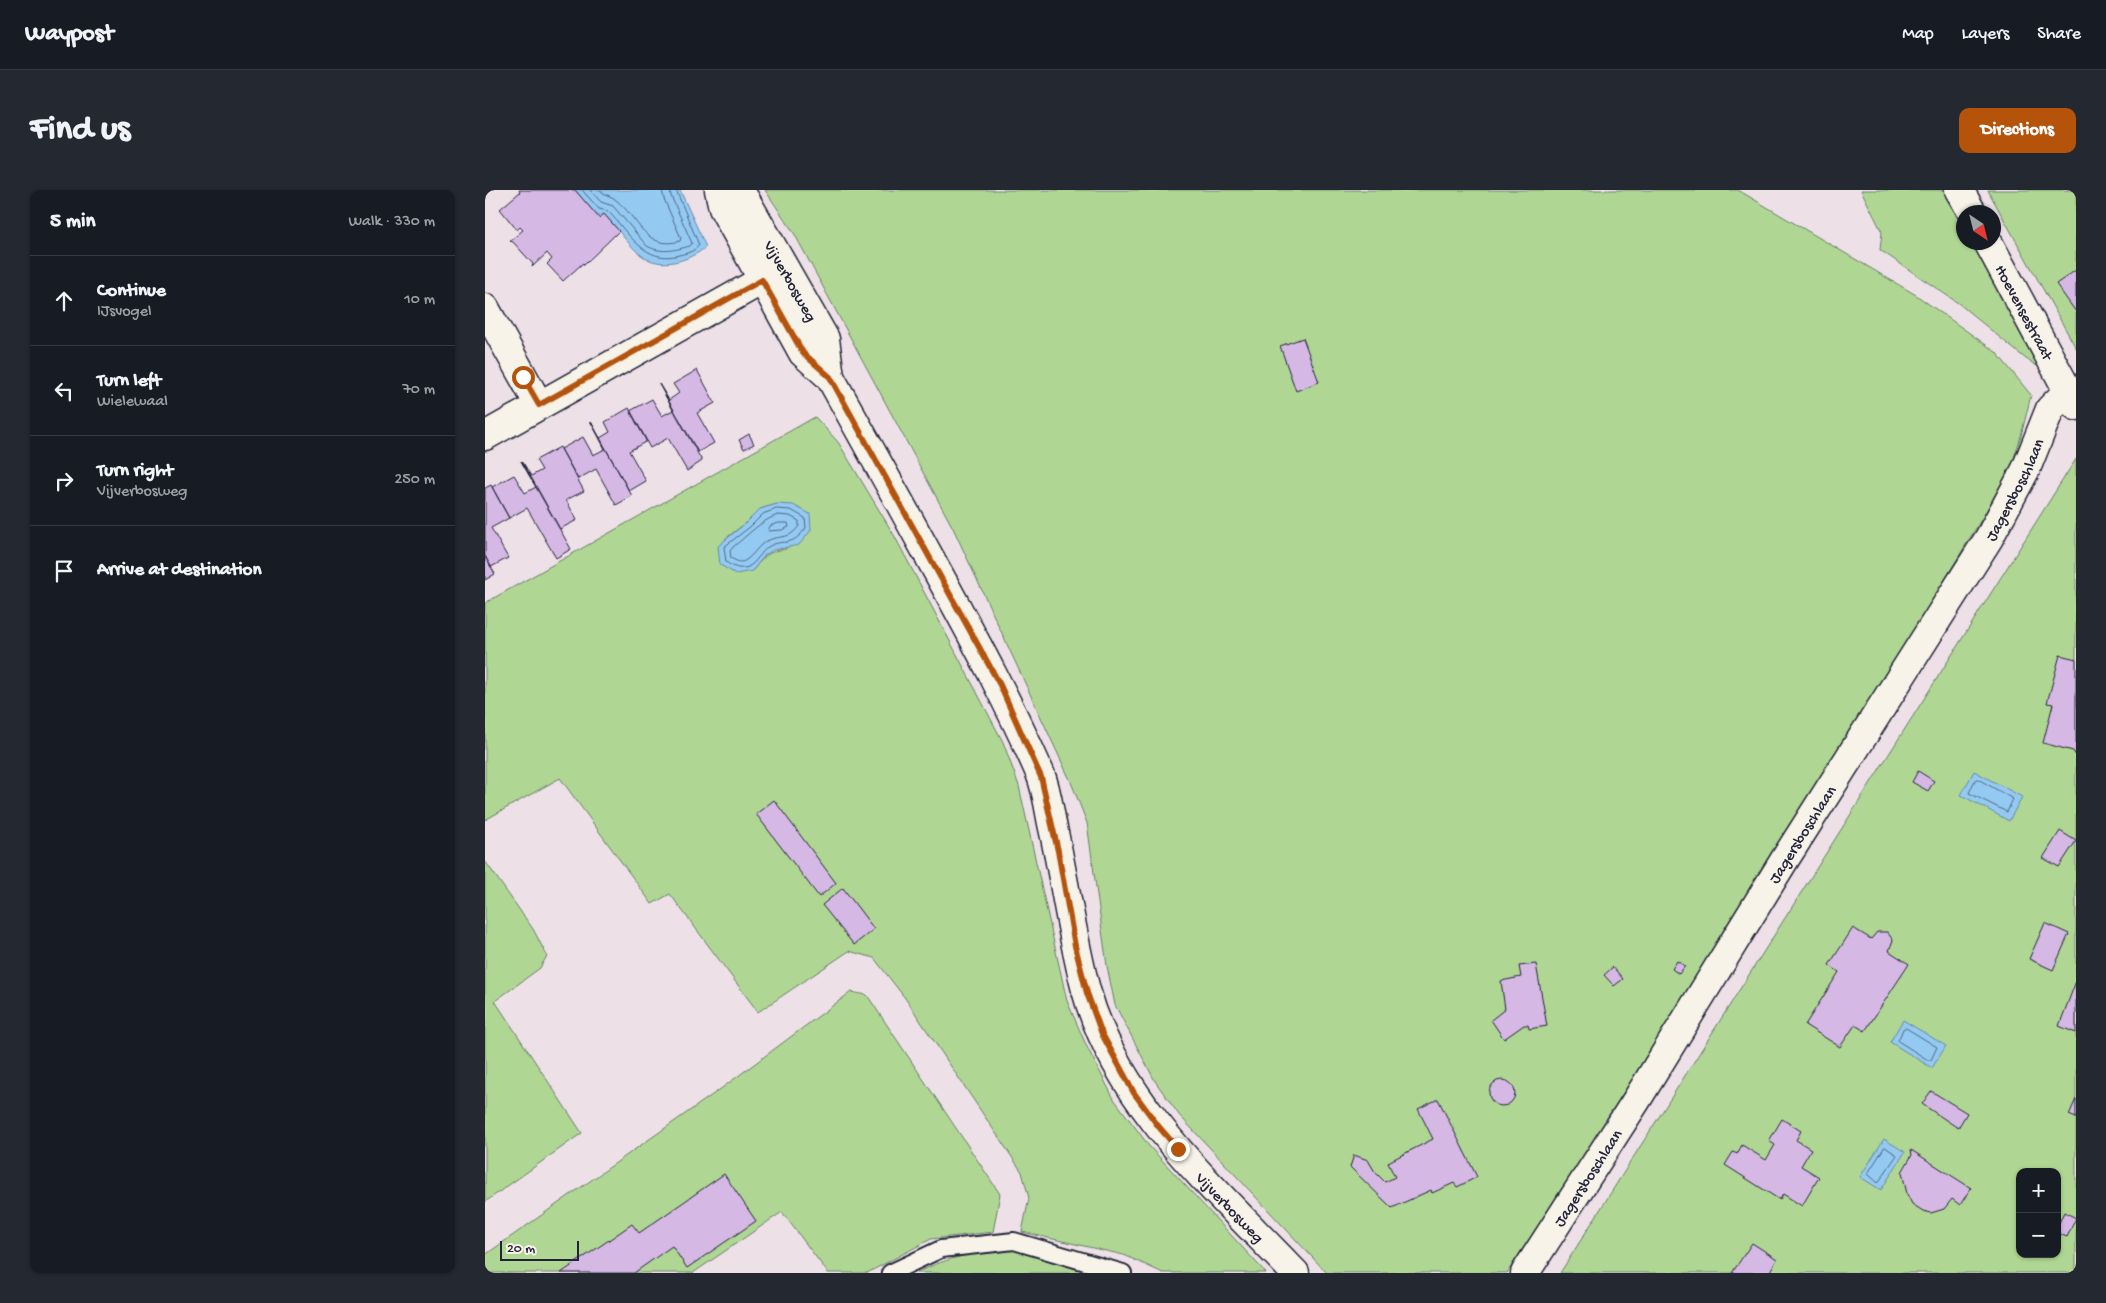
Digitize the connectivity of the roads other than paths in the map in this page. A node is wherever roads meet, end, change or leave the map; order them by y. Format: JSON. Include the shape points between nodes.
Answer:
{"nodes":[{"id":1,"x":719,"y":190,"type":"edge"},
{"id":2,"x":734,"y":190,"type":"edge"},
{"id":3,"x":1959,"y":190,"type":"edge"},
{"id":4,"x":1968,"y":205,"type":"edge"},
{"id":5,"x":1993,"y":250,"type":"edge"},
{"id":6,"x":773,"y":274,"type":"junction"},
{"id":7,"x":485,"y":308,"type":"edge"},
{"id":8,"x":2072,"y":399,"type":"edge"},
{"id":9,"x":539,"y":405,"type":"junction"},
{"id":10,"x":485,"y":436,"type":"edge"},
{"id":11,"x":889,"y":1273,"type":"edge"},
{"id":12,"x":1123,"y":1273,"type":"edge"},
{"id":13,"x":1295,"y":1273,"type":"edge"},
{"id":14,"x":1525,"y":1273,"type":"edge"}],
"edges":[{"from":1,"to":6,"type":"street","name":"Vijverbosweg","via":[[723,208]]},
{"from":2,"to":6,"type":"street","name":"Vijverbosweg","via":[[745,199]]},
{"from":3,"to":4,"type":"street"},
{"from":5,"to":8,"type":"street","name":"Hoevensestraat"},
{"from":6,"to":9,"type":"street"},
{"from":6,"to":13,"type":"street","name":"Vijverbosweg","via":[[825,339],[830,377],[1000,685],[1041,777],[1087,993],[1114,1058],[1159,1127]]},
{"from":7,"to":9,"type":"street"},
{"from":8,"to":14,"type":"street","name":"Jagersboschlaan","via":[[2051,409],[2027,469],[1989,538]]},
{"from":9,"to":10,"type":"street"},
{"from":11,"to":12,"type":"lane","via":[[941,1249],[1014,1241]]}]}
